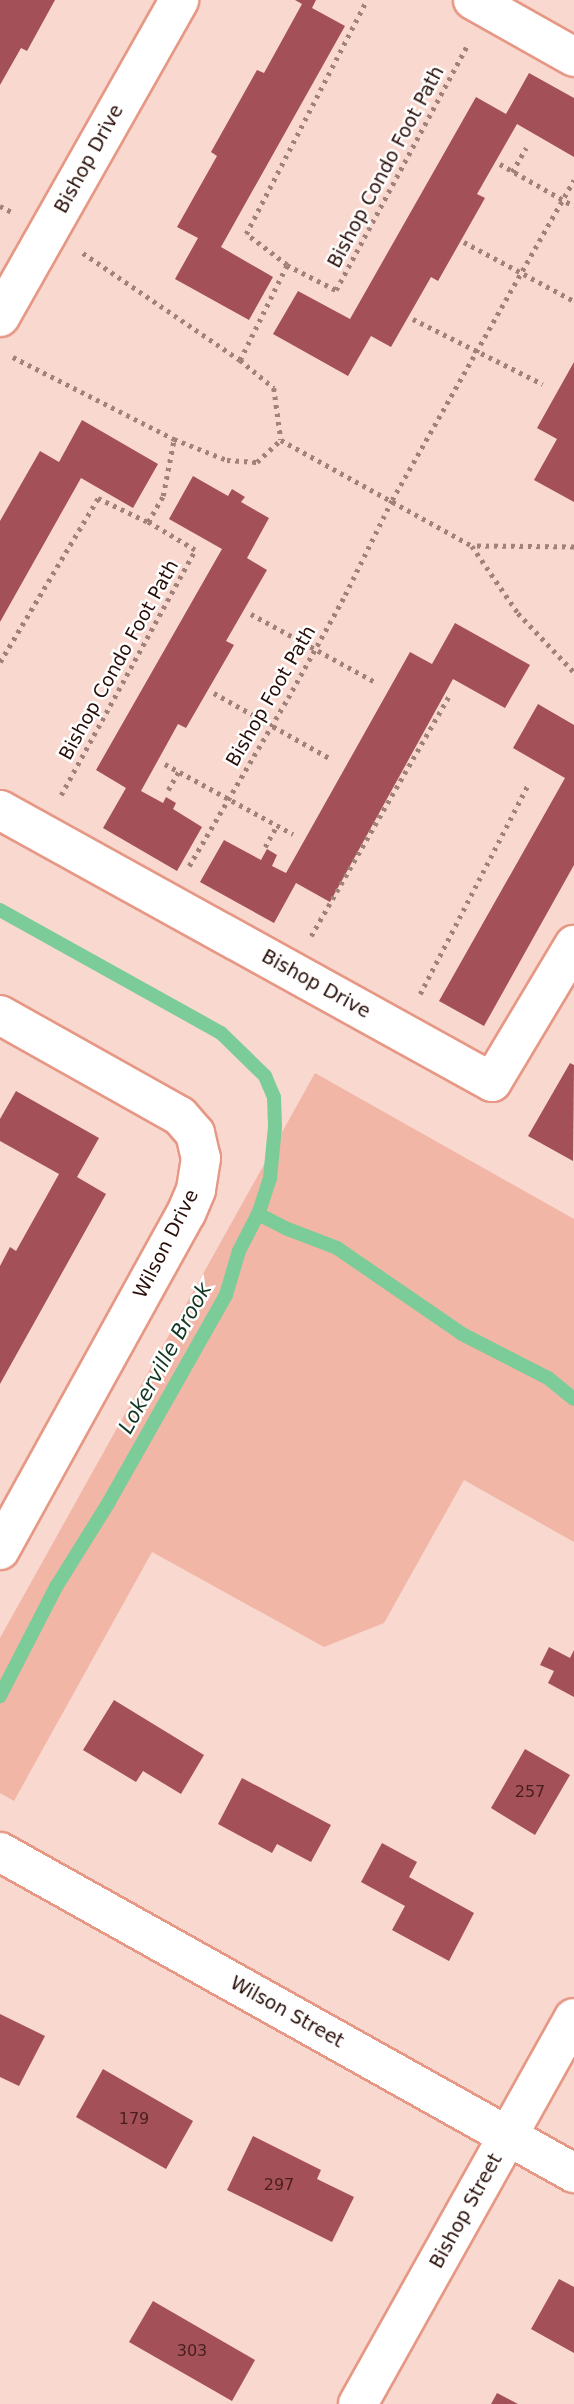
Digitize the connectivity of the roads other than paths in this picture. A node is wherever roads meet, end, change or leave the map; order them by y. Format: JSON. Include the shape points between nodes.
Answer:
{"nodes":[{"id":1,"x":179,"y":0,"type":"edge"},
{"id":2,"x":480,"y":4,"type":"edge"},
{"id":3,"x":574,"y":57,"type":"edge"},
{"id":4,"x":0,"y":317,"type":"edge"},
{"id":5,"x":0,"y":810,"type":"edge"},
{"id":6,"x":574,"y":945,"type":"edge"},
{"id":7,"x":0,"y":1015,"type":"edge"},
{"id":8,"x":0,"y":1550,"type":"edge"},
{"id":9,"x":0,"y":1852,"type":"edge"},
{"id":10,"x":574,"y":2018,"type":"edge"},
{"id":11,"x":508,"y":2136,"type":"junction"},
{"id":12,"x":574,"y":2173,"type":"edge"},
{"id":13,"x":358,"y":2404,"type":"edge"}],
"edges":[{"from":1,"to":4,"type":"street","name":"Bishop Drive"},
{"from":2,"to":3,"type":"street"},
{"from":5,"to":6,"type":"street","name":"Bishop Drive","via":[[492,1082]]},
{"from":7,"to":8,"type":"street","name":"Wilson Drive","via":[[180,1116],[195,1133],[201,1158],[196,1190],[186,1213]]},
{"from":9,"to":11,"type":"street","name":"Wilson Street"},
{"from":10,"to":11,"type":"street","name":"Bishop Street"},
{"from":11,"to":12,"type":"street","name":"Wilson Street"},
{"from":11,"to":13,"type":"street","name":"Bishop Street"}]}
